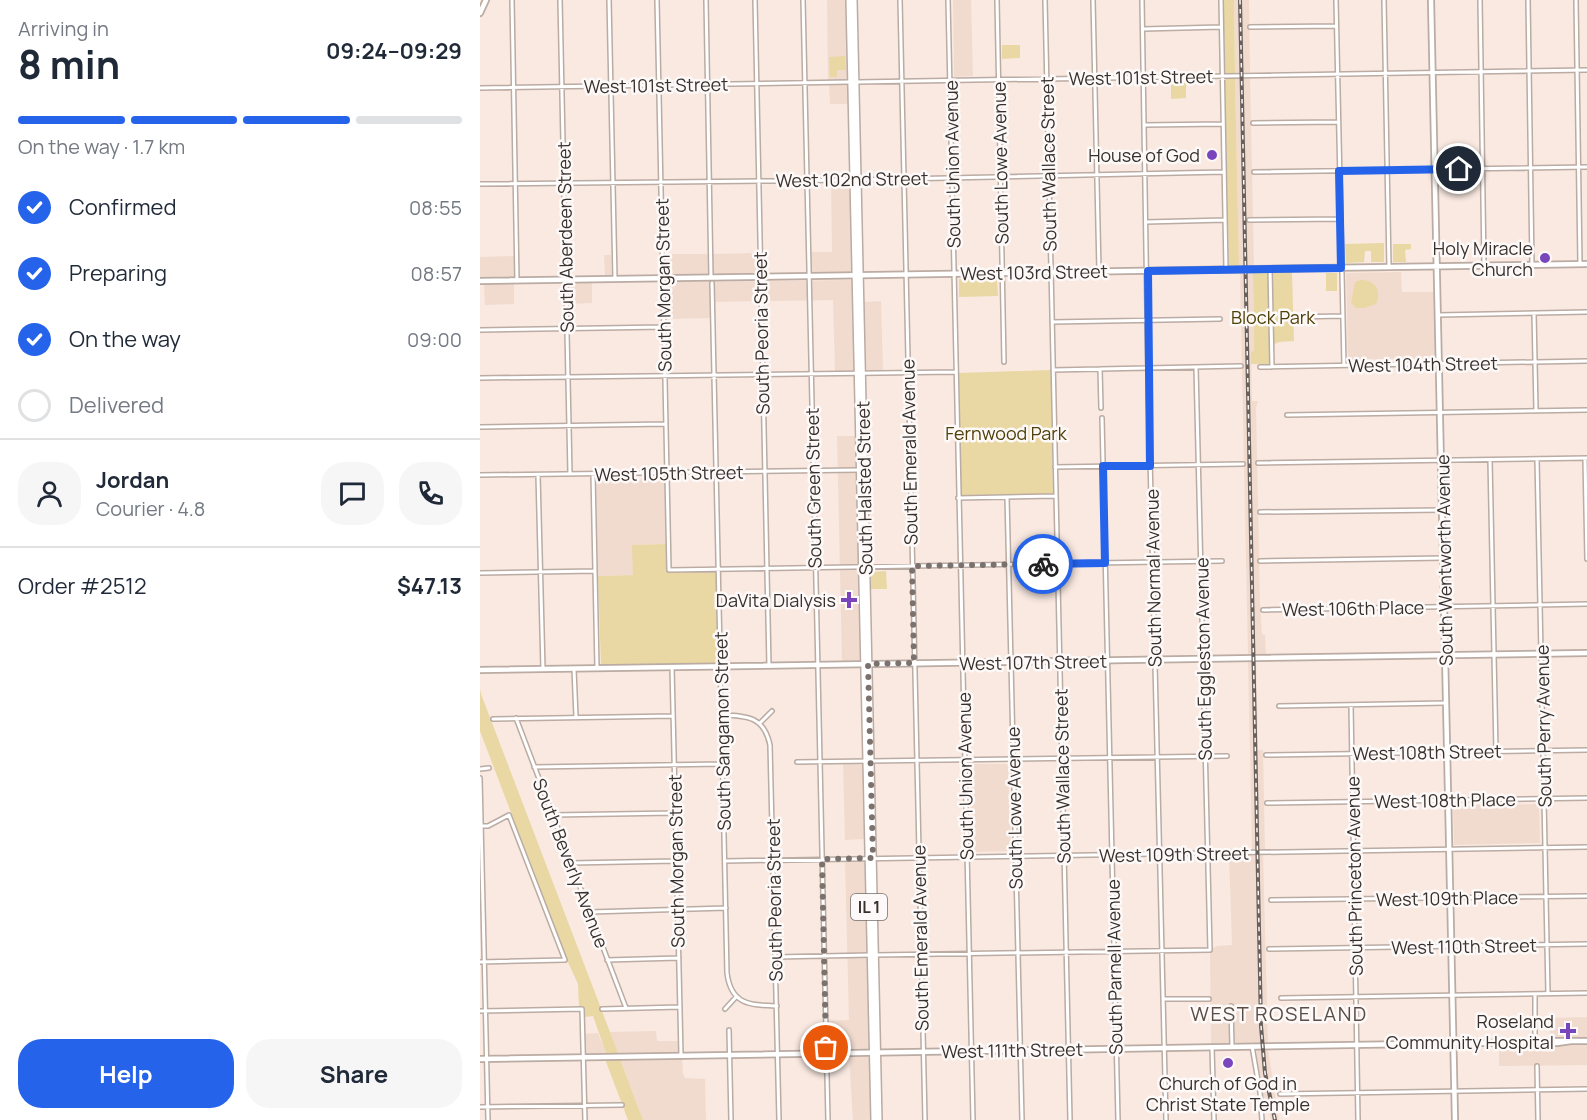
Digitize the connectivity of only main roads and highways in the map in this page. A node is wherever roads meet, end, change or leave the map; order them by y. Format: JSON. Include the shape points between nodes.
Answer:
{"nodes":[{"id":1,"x":849,"y":0,"type":"edge"},
{"id":2,"x":854,"y":0,"type":"edge"},
{"id":3,"x":853,"y":82,"type":"junction"},
{"id":4,"x":875,"y":1052,"type":"junction"},
{"id":5,"x":874,"y":1120,"type":"edge"},
{"id":6,"x":879,"y":1120,"type":"edge"}],
"edges":[{"from":1,"to":3,"type":"main road","name":"South Halsted Street","number":"IL 1"},
{"from":2,"to":3,"type":"main road","name":"South Halsted Street","number":"IL 1"},
{"from":3,"to":4,"type":"main road","name":"South Halsted Street","number":"IL 1"},
{"from":4,"to":5,"type":"main road","name":"South Halsted Street","number":"IL 1"},
{"from":4,"to":6,"type":"main road","name":"South Halsted Street","number":"IL 1"}]}
